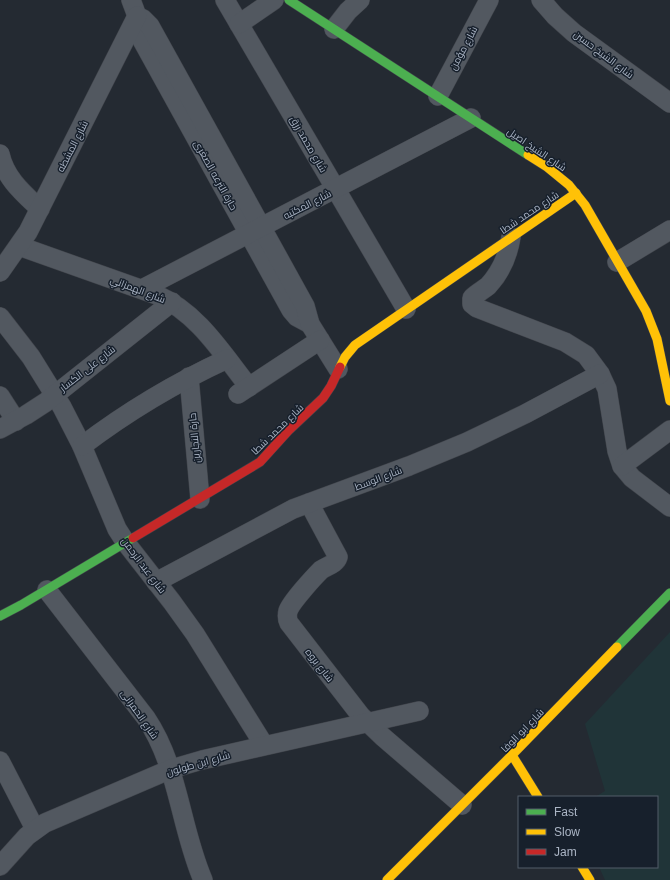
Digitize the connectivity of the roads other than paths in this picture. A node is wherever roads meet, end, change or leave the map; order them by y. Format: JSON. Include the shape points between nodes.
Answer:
{"nodes":[{"id":1,"x":225,"y":0,"type":"edge"},
{"id":2,"x":274,"y":0,"type":"edge"},
{"id":3,"x":289,"y":0,"type":"edge"},
{"id":4,"x":360,"y":0,"type":"edge"},
{"id":5,"x":488,"y":0,"type":"edge"},
{"id":6,"x":541,"y":0,"type":"edge"},
{"id":7,"x":134,"y":8,"type":"edge"},
{"id":8,"x":239,"y":24,"type":"junction"},
{"id":9,"x":334,"y":29,"type":"junction"},
{"id":10,"x":438,"y":96,"type":"junction"},
{"id":11,"x":670,"y":103,"type":"edge"},
{"id":12,"x":471,"y":118,"type":"junction"},
{"id":13,"x":0,"y":154,"type":"edge"},
{"id":14,"x":335,"y":189,"type":"junction"},
{"id":15,"x":576,"y":193,"type":"junction"},
{"id":16,"x":40,"y":209,"type":"junction"},
{"id":17,"x":255,"y":230,"type":"junction"},
{"id":18,"x":670,"y":230,"type":"edge"},
{"id":19,"x":511,"y":237,"type":"junction"},
{"id":20,"x":19,"y":246,"type":"junction"},
{"id":21,"x":617,"y":262,"type":"junction"},
{"id":22,"x":0,"y":272,"type":"edge"},
{"id":23,"x":142,"y":289,"type":"junction"},
{"id":24,"x":172,"y":302,"type":"junction"},
{"id":25,"x":406,"y":309,"type":"junction"},
{"id":26,"x":0,"y":317,"type":"edge"},
{"id":27,"x":320,"y":340,"type":"junction"},
{"id":28,"x":227,"y":359,"type":"junction"},
{"id":29,"x":338,"y":369,"type":"junction"},
{"id":30,"x":600,"y":374,"type":"junction"},
{"id":31,"x":189,"y":377,"type":"junction"},
{"id":32,"x":55,"y":394,"type":"junction"},
{"id":33,"x":0,"y":396,"type":"edge"},
{"id":34,"x":670,"y":401,"type":"edge"},
{"id":35,"x":8,"y":425,"type":"edge"},
{"id":36,"x":670,"y":430,"type":"edge"},
{"id":37,"x":82,"y":446,"type":"junction"},
{"id":38,"x":622,"y":466,"type":"junction"},
{"id":39,"x":200,"y":498,"type":"junction"},
{"id":40,"x":309,"y":503,"type":"junction"},
{"id":41,"x":670,"y":507,"type":"edge"},
{"id":42,"x":126,"y":543,"type":"junction"},
{"id":43,"x":156,"y":582,"type":"junction"},
{"id":44,"x":47,"y":590,"type":"junction"},
{"id":45,"x":670,"y":592,"type":"edge"},
{"id":46,"x":0,"y":616,"type":"edge"},
{"id":47,"x":419,"y":712,"type":"dead end"},
{"id":48,"x":368,"y":723,"type":"junction"},
{"id":49,"x":264,"y":745,"type":"junction"},
{"id":50,"x":512,"y":755,"type":"junction"},
{"id":51,"x":0,"y":761,"type":"edge"},
{"id":52,"x":171,"y":768,"type":"junction"},
{"id":53,"x":537,"y":796,"type":"edge"},
{"id":54,"x":462,"y":805,"type":"junction"},
{"id":55,"x":35,"y":829,"type":"junction"},
{"id":56,"x":0,"y":866,"type":"edge"},
{"id":57,"x":583,"y":868,"type":"edge"},
{"id":58,"x":203,"y":880,"type":"edge"},
{"id":59,"x":387,"y":880,"type":"edge"},
{"id":60,"x":590,"y":880,"type":"edge"}],
"edges":[{"from":1,"to":8,"type":"street","name":"شارع محمد رزق"},
{"from":2,"to":8,"type":"street"},
{"from":3,"to":9,"type":"street","name":"شارع الشيخ اصيل"},
{"from":4,"to":9,"type":"street"},
{"from":5,"to":10,"type":"street","name":"شارع مؤمن"},
{"from":6,"to":11,"type":"street","name":"شارع الشيخ حسين","via":[[574,33]]},
{"from":7,"to":16,"type":"street","name":"شارع المشطه"},
{"from":7,"to":17,"type":"street","name":"حارة الترعه الصغرى","via":[[138,34]]},
{"from":8,"to":14,"type":"street","name":"شارع محمد رزق"},
{"from":9,"to":10,"type":"street","name":"شارع الشيخ اصيل"},
{"from":10,"to":12,"type":"street","name":"شارع الشيخ اصيل"},
{"from":12,"to":14,"type":"street","name":"شارع المكتبه"},
{"from":12,"to":15,"type":"street","name":"شارع الشيخ اصيل","via":[[555,172]]},
{"from":13,"to":16,"type":"street","via":[[10,179]]},
{"from":14,"to":17,"type":"street","name":"شارع المكتبه"},
{"from":14,"to":25,"type":"street","name":"شارع محمد رزق"},
{"from":15,"to":19,"type":"street","name":"شارع محمد شطا"},
{"from":15,"to":21,"type":"street","name":"شارع الشيخ اصيل"},
{"from":16,"to":20,"type":"street","name":"شارع المشطه"},
{"from":17,"to":23,"type":"street","name":"شارع المكتبه"},
{"from":17,"to":27,"type":"street","name":"حارة الترعه الصغرى","via":[[291,310],[297,317],[310,324]]},
{"from":18,"to":21,"type":"street"},
{"from":19,"to":25,"type":"street","name":"شارع محمد شطا"},
{"from":19,"to":30,"type":"street","via":[[500,270],[487,286],[472,298],[472,304],[476,308],[572,346],[586,356]]},
{"from":20,"to":22,"type":"street","name":"شارع المشطه"},
{"from":20,"to":23,"type":"street","name":"شارع الهمزاني"},
{"from":21,"to":34,"type":"street","name":"شارع الشيخ اصيل","via":[[646,311],[654,332]]},
{"from":23,"to":24,"type":"street","name":"شارع الهمزاني"},
{"from":24,"to":28,"type":"street","name":"شارع الهمزاني","via":[[197,323]]},
{"from":24,"to":32,"type":"street","name":"شارع على الكسار"},
{"from":25,"to":29,"type":"street","name":"شارع محمد شطا","via":[[355,345]]},
{"from":26,"to":32,"type":"street","name":"شارع عبد الرحمن"},
{"from":27,"to":28,"type":"street","name":"شارع الهمزاني","via":[[243,390]]},
{"from":27,"to":29,"type":"street","name":"حارة الترعه الصغرى"},
{"from":28,"to":31,"type":"street"},
{"from":29,"to":39,"type":"street","name":"شارع محمد شطا","via":[[320,402],[286,433],[266,456],[251,468]]},
{"from":30,"to":38,"type":"street","via":[[609,396],[617,452]]},
{"from":30,"to":40,"type":"street","name":"شارع الوسط","via":[[525,414],[454,447],[395,472]]},
{"from":31,"to":37,"type":"street","via":[[134,409]]},
{"from":31,"to":39,"type":"street","name":"حارة النجارين"},
{"from":32,"to":35,"type":"street","name":"شارع على الكسار","via":[[36,409]]},
{"from":32,"to":37,"type":"street","name":"شارع عبد الرحمن"},
{"from":33,"to":35,"type":"street"},
{"from":36,"to":38,"type":"street"},
{"from":37,"to":42,"type":"street","name":"شارع عبد الرحمن"},
{"from":38,"to":41,"type":"street","via":[[632,478]]},
{"from":39,"to":42,"type":"street","name":"شارع محمد شطا"},
{"from":40,"to":43,"type":"street","name":"شارع الوسط"},
{"from":40,"to":48,"type":"street","name":"شارع بروه","via":[[337,554],[337,560],[319,573],[290,606],[288,620],[347,700]]},
{"from":42,"to":43,"type":"street","name":"شارع عبد الرحمن"},
{"from":42,"to":44,"type":"street","name":"شارع محمد شطا"},
{"from":43,"to":49,"type":"street","name":"شارع عبد الرحمن","via":[[195,634]]},
{"from":44,"to":46,"type":"street","name":"شارع محمد شطا"},
{"from":44,"to":52,"type":"street","name":"شارع الحمرانى","via":[[146,718],[163,747]]},
{"from":45,"to":50,"type":"street","name":"شارع ابو الوفا"},
{"from":47,"to":48,"type":"street","name":"شارع ابن طولون"},
{"from":48,"to":49,"type":"street","name":"شارع ابن طولون"},
{"from":48,"to":54,"type":"street","name":"شارع بروه"},
{"from":49,"to":52,"type":"street","name":"شارع ابن طولون"},
{"from":50,"to":53,"type":"street"},
{"from":50,"to":54,"type":"street","name":"شارع ابو الوفا"},
{"from":51,"to":55,"type":"street"},
{"from":52,"to":55,"type":"street","name":"شارع ابن طولون"},
{"from":52,"to":58,"type":"street","name":"شارع الحمرانى","via":[[195,860]]},
{"from":54,"to":59,"type":"street","name":"شارع ابو الوفا"},
{"from":55,"to":56,"type":"street","name":"شارع ابن طولون"},
{"from":57,"to":60,"type":"street"}]}
